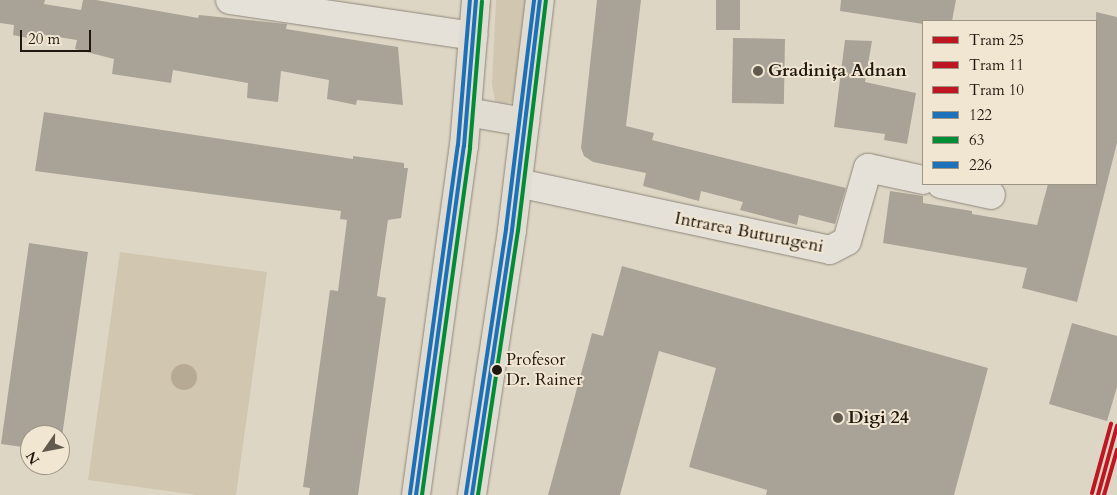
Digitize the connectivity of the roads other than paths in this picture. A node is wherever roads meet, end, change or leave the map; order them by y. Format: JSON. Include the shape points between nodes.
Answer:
{"nodes":[{"id":1,"x":230,"y":0,"type":"edge"},
{"id":2,"x":476,"y":0,"type":"edge"},
{"id":3,"x":540,"y":0,"type":"edge"},
{"id":4,"x":473,"y":36,"type":"junction"},
{"id":5,"x":467,"y":112,"type":"junction"},
{"id":6,"x":525,"y":122,"type":"junction"},
{"id":7,"x":922,"y":180,"type":"edge"},
{"id":8,"x":518,"y":183,"type":"junction"},
{"id":9,"x":946,"y":185,"type":"edge"},
{"id":10,"x":991,"y":195,"type":"dead end"},
{"id":11,"x":416,"y":495,"type":"edge"},
{"id":12,"x":472,"y":495,"type":"edge"}],
"edges":[{"from":1,"to":4,"type":"street"},
{"from":2,"to":4,"type":"main road"},
{"from":3,"to":6,"type":"main road"},
{"from":4,"to":5,"type":"main road"},
{"from":5,"to":6,"type":"main road"},
{"from":5,"to":11,"type":"main road"},
{"from":6,"to":8,"type":"main road"},
{"from":7,"to":8,"type":"street","name":"Intrarea Buturugeni","via":[[868,168],[847,241],[830,250]]},
{"from":8,"to":12,"type":"main road"},
{"from":9,"to":10,"type":"street"}]}
